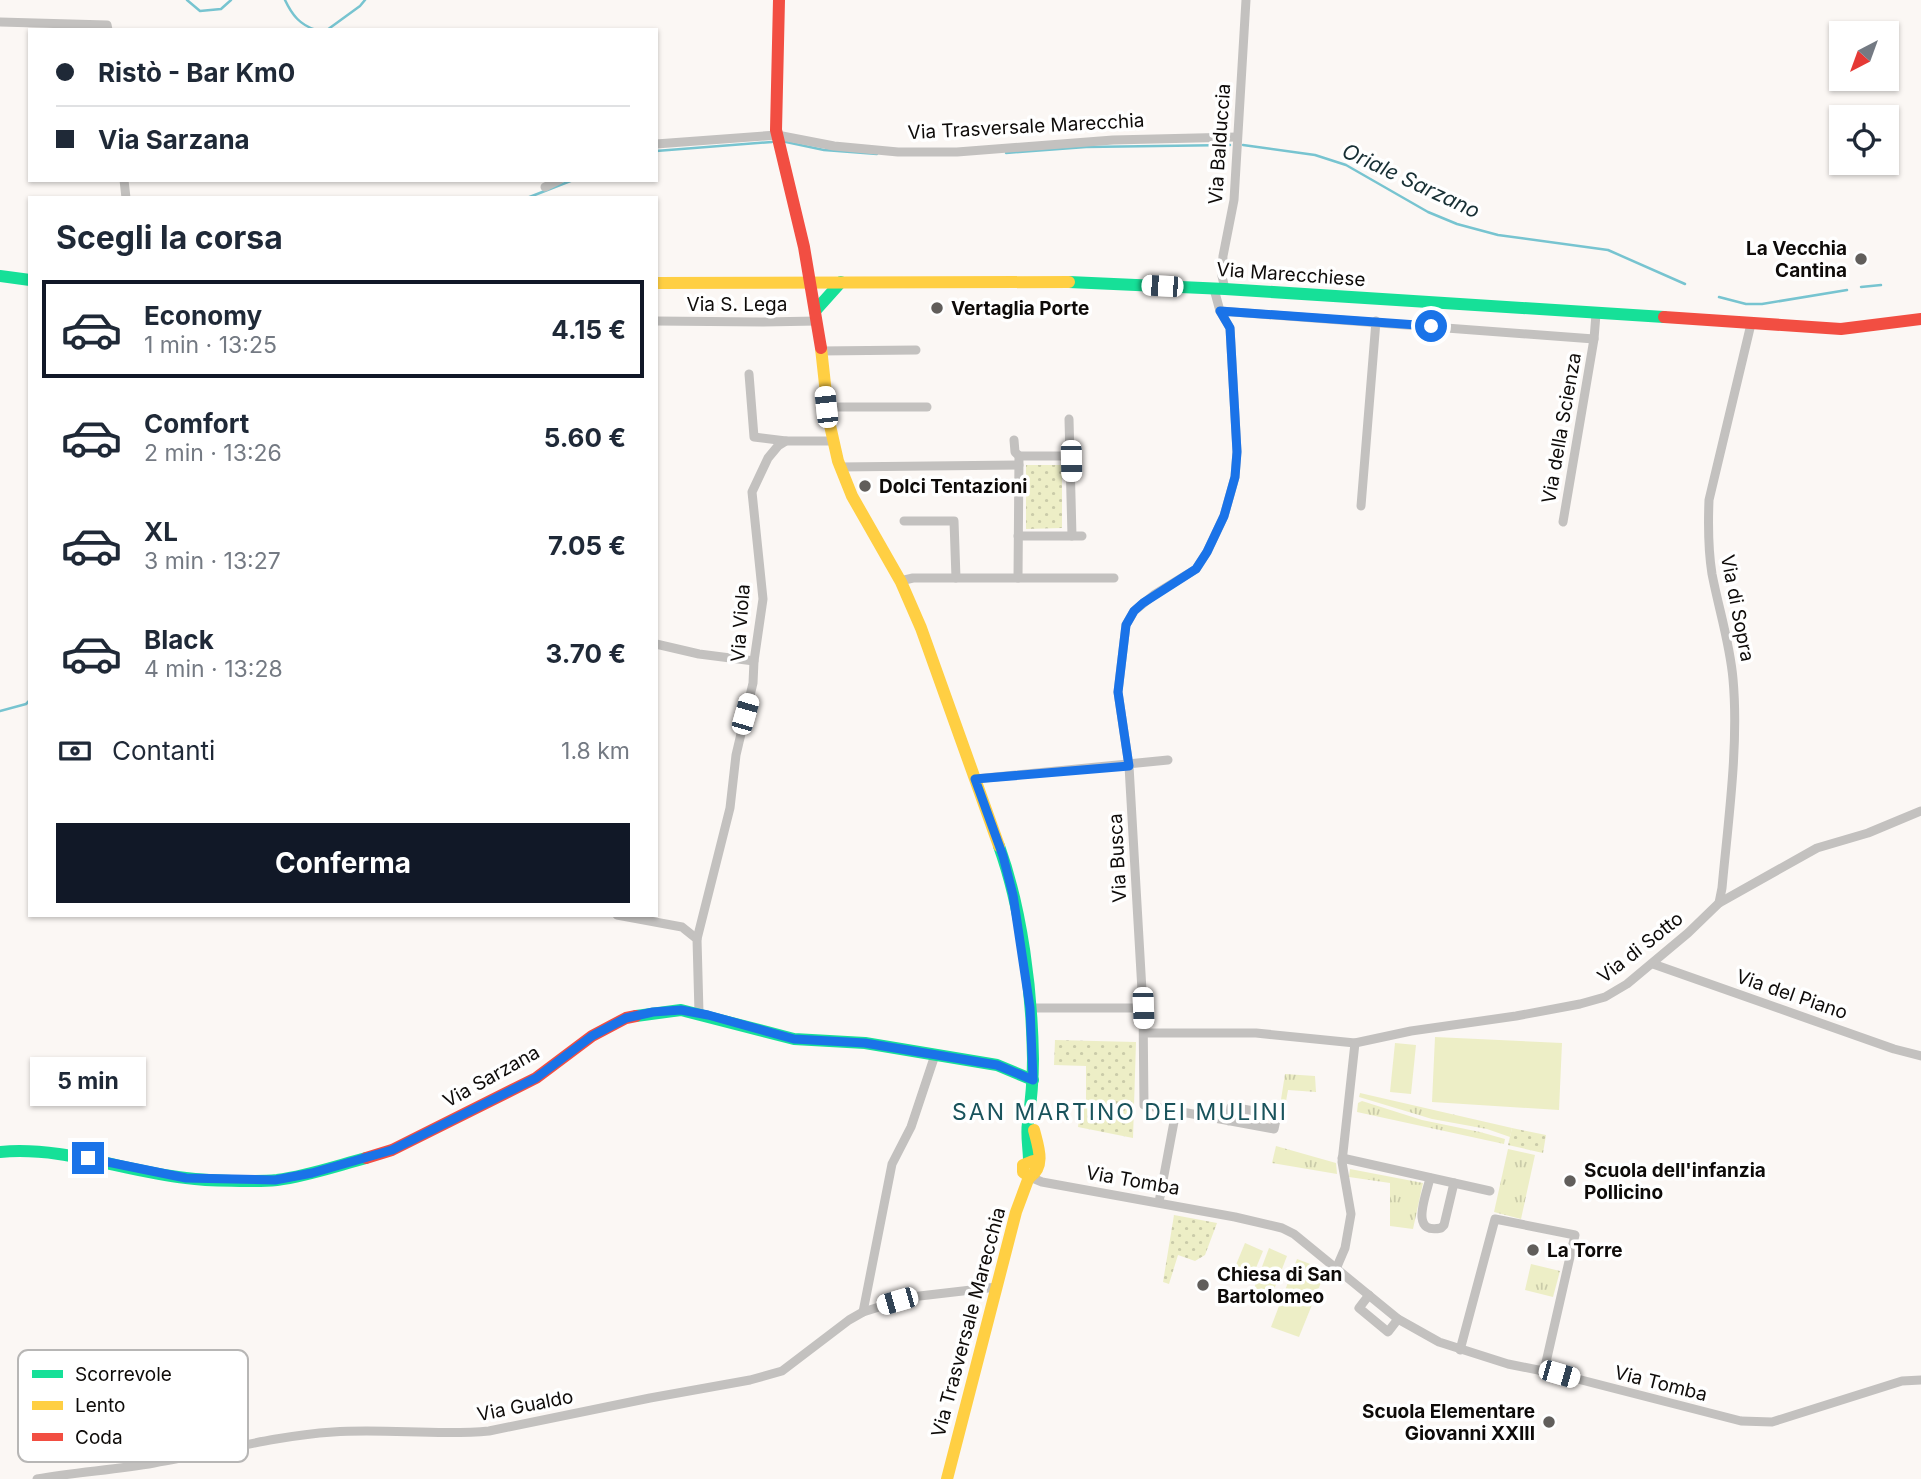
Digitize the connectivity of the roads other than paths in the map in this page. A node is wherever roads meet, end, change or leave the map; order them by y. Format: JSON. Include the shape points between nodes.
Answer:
{"nodes":[{"id":1,"x":779,"y":0,"type":"edge"},
{"id":2,"x":1246,"y":0,"type":"edge"},
{"id":3,"x":0,"y":22,"type":"edge"},
{"id":4,"x":108,"y":27,"type":"edge"},
{"id":5,"x":777,"y":135,"type":"junction"},
{"id":6,"x":1237,"y":138,"type":"junction"},
{"id":7,"x":658,"y":144,"type":"edge"},
{"id":8,"x":555,"y":182,"type":"edge"},
{"id":9,"x":545,"y":187,"type":"dead end"},
{"id":10,"x":0,"y":276,"type":"edge"},
{"id":11,"x":28,"y":280,"type":"edge"},
{"id":12,"x":808,"y":282,"type":"junction"},
{"id":13,"x":841,"y":282,"type":"junction"},
{"id":14,"x":658,"y":283,"type":"edge"},
{"id":15,"x":1220,"y":289,"type":"junction"},
{"id":16,"x":1220,"y":311,"type":"junction"},
{"id":17,"x":1596,"y":314,"type":"junction"},
{"id":18,"x":816,"y":316,"type":"junction"},
{"id":19,"x":1921,"y":319,"type":"edge"},
{"id":20,"x":658,"y":321,"type":"edge"},
{"id":21,"x":1376,"y":321,"type":"junction"},
{"id":22,"x":1751,"y":324,"type":"junction"},
{"id":23,"x":1594,"y":339,"type":"junction"},
{"id":24,"x":916,"y":350,"type":"dead end"},
{"id":25,"x":820,"y":351,"type":"junction"},
{"id":26,"x":749,"y":374,"type":"dead end"},
{"id":27,"x":826,"y":407,"type":"junction"},
{"id":28,"x":927,"y":407,"type":"dead end"},
{"id":29,"x":1069,"y":419,"type":"dead end"},
{"id":30,"x":1014,"y":440,"type":"dead end"},
{"id":31,"x":786,"y":441,"type":"junction"},
{"id":32,"x":832,"y":441,"type":"junction"},
{"id":33,"x":1071,"y":456,"type":"junction"},
{"id":34,"x":1019,"y":460,"type":"junction"},
{"id":35,"x":840,"y":467,"type":"junction"},
{"id":36,"x":1361,"y":506,"type":"dead end"},
{"id":37,"x":904,"y":520,"type":"dead end"},
{"id":38,"x":1563,"y":522,"type":"dead end"},
{"id":39,"x":1018,"y":536,"type":"junction"},
{"id":40,"x":956,"y":578,"type":"junction"},
{"id":41,"x":1018,"y":578,"type":"junction"},
{"id":42,"x":1114,"y":578,"type":"dead end"},
{"id":43,"x":900,"y":581,"type":"junction"},
{"id":44,"x":658,"y":644,"type":"edge"},
{"id":45,"x":754,"y":661,"type":"junction"},
{"id":46,"x":1168,"y":760,"type":"dead end"},
{"id":47,"x":1129,"y":766,"type":"junction"},
{"id":48,"x":975,"y":779,"type":"junction"},
{"id":49,"x":1921,"y":811,"type":"edge"},
{"id":50,"x":1719,"y":903,"type":"junction"},
{"id":51,"x":628,"y":917,"type":"edge"},
{"id":52,"x":697,"y":939,"type":"junction"},
{"id":53,"x":1653,"y":964,"type":"junction"},
{"id":54,"x":1030,"y":1008,"type":"junction"},
{"id":55,"x":1143,"y":1008,"type":"junction"},
{"id":56,"x":699,"y":1013,"type":"junction"},
{"id":57,"x":1144,"y":1033,"type":"junction"},
{"id":58,"x":1355,"y":1043,"type":"junction"},
{"id":59,"x":935,"y":1055,"type":"junction"},
{"id":60,"x":1921,"y":1055,"type":"edge"},
{"id":61,"x":1033,"y":1080,"type":"junction"},
{"id":62,"x":1176,"y":1111,"type":"junction"},
{"id":63,"x":1229,"y":1121,"type":"junction"},
{"id":64,"x":0,"y":1152,"type":"edge"},
{"id":65,"x":1342,"y":1158,"type":"junction"},
{"id":66,"x":1031,"y":1171,"type":"junction"},
{"id":67,"x":1430,"y":1178,"type":"junction"},
{"id":68,"x":1454,"y":1183,"type":"junction"},
{"id":69,"x":1490,"y":1191,"type":"dead end"},
{"id":70,"x":1159,"y":1202,"type":"junction"},
{"id":71,"x":1336,"y":1269,"type":"junction"},
{"id":72,"x":997,"y":1287,"type":"junction"},
{"id":73,"x":1369,"y":1295,"type":"junction"},
{"id":74,"x":863,"y":1312,"type":"junction"},
{"id":75,"x":1398,"y":1319,"type":"junction"},
{"id":76,"x":1460,"y":1350,"type":"junction"},
{"id":77,"x":1544,"y":1371,"type":"junction"},
{"id":78,"x":1921,"y":1380,"type":"edge"},
{"id":79,"x":248,"y":1444,"type":"edge"},
{"id":80,"x":159,"y":1462,"type":"edge"},
{"id":81,"x":37,"y":1479,"type":"edge"},
{"id":82,"x":947,"y":1479,"type":"edge"}],
"edges":[{"from":1,"to":5,"type":"main road"},
{"from":2,"to":6,"type":"street","name":"Via Balduccia"},
{"from":3,"to":4,"type":"street"},
{"from":5,"to":6,"type":"street","name":"Via Trasversale Marecchia","via":[[898,152]]},
{"from":5,"to":7,"type":"street","name":"Via Trasversale Marecchia"},
{"from":5,"to":12,"type":"main road"},
{"from":6,"to":15,"type":"street","name":"Via Balduccia","via":[[1234,200]]},
{"from":8,"to":9,"type":"street"},
{"from":10,"to":11,"type":"main road"},
{"from":12,"to":13,"type":"main road","name":"Via Marecchiese"},
{"from":12,"to":14,"type":"main road","name":"Via Marecchiese"},
{"from":12,"to":18,"type":"main road"},
{"from":13,"to":15,"type":"main road","name":"Via Marecchiese","via":[[1082,282]]},
{"from":13,"to":18,"type":"main road"},
{"from":15,"to":16,"type":"street","name":"Via Busca"},
{"from":15,"to":17,"type":"main road","name":"Via Marecchiese"},
{"from":16,"to":21,"type":"street","name":"Via della Scienza"},
{"from":16,"to":47,"type":"street","name":"Via Busca","via":[[1230,328],[1235,477],[1224,516],[1196,569],[1143,603],[1126,625],[1118,692]]},
{"from":17,"to":22,"type":"main road","name":"Via Marecchiese"},
{"from":17,"to":23,"type":"street","name":"Via della Scienza"},
{"from":18,"to":20,"type":"street","name":"Via S. Lega"},
{"from":18,"to":25,"type":"main road"},
{"from":19,"to":22,"type":"main road","name":"Via Marecchiese","via":[[1841,329]]},
{"from":21,"to":23,"type":"street","name":"Via della Scienza"},
{"from":21,"to":36,"type":"street"},
{"from":22,"to":50,"type":"street","name":"Via di Sopra","via":[[1707,524],[1734,682],[1733,750]]},
{"from":23,"to":38,"type":"street","name":"Via della Scienza"},
{"from":24,"to":25,"type":"street"},
{"from":25,"to":27,"type":"main road"},
{"from":26,"to":31,"type":"street","via":[[754,437]]},
{"from":27,"to":28,"type":"street"},
{"from":27,"to":32,"type":"main road"},
{"from":29,"to":33,"type":"street"},
{"from":30,"to":34,"type":"street"},
{"from":31,"to":32,"type":"street"},
{"from":31,"to":45,"type":"street","name":"Via Viola","via":[[768,458],[752,492],[763,599]]},
{"from":32,"to":35,"type":"main road"},
{"from":33,"to":34,"type":"street"},
{"from":33,"to":39,"type":"street","via":[[1077,536]]},
{"from":34,"to":35,"type":"street"},
{"from":34,"to":39,"type":"street"},
{"from":35,"to":43,"type":"main road"},
{"from":37,"to":40,"type":"street","via":[[954,521]]},
{"from":39,"to":41,"type":"street"},
{"from":40,"to":41,"type":"street"},
{"from":40,"to":43,"type":"street"},
{"from":41,"to":42,"type":"street"},
{"from":43,"to":48,"type":"main road","via":[[922,629]]},
{"from":44,"to":45,"type":"street"},
{"from":45,"to":52,"type":"street","name":"Via Viola","via":[[730,808]]},
{"from":46,"to":47,"type":"street"},
{"from":47,"to":48,"type":"street"},
{"from":47,"to":55,"type":"street","name":"Via Busca"},
{"from":48,"to":54,"type":"main road","via":[[1013,895]]},
{"from":49,"to":50,"type":"street","name":"Via di Sotto","via":[[1817,848]]},
{"from":50,"to":53,"type":"street","name":"Via di Sotto"},
{"from":51,"to":52,"type":"street","via":[[682,927]]},
{"from":52,"to":56,"type":"street","name":"Via Viola"},
{"from":53,"to":58,"type":"street","name":"Via di Sotto","via":[[1605,998]]},
{"from":53,"to":60,"type":"street","name":"Via del Piano"},
{"from":54,"to":55,"type":"street"},
{"from":54,"to":61,"type":"main road"},
{"from":55,"to":57,"type":"street","name":"Via Busca"},
{"from":56,"to":59,"type":"main road","name":"Via Sarzana","via":[[794,1039],[865,1043]]},
{"from":56,"to":64,"type":"main road","name":"Via Sarzana","via":[[681,1010],[626,1018],[592,1036],[536,1078],[399,1147],[312,1173],[275,1180],[186,1178],[68,1155]]},
{"from":57,"to":58,"type":"street","via":[[1256,1033]]},
{"from":57,"to":62,"type":"street","name":"Via Busca","via":[[1144,1105]]},
{"from":58,"to":65,"type":"street"},
{"from":59,"to":61,"type":"main road","name":"Via Sarzana","via":[[997,1065]]},
{"from":59,"to":74,"type":"street","via":[[911,1127],[892,1164]]},
{"from":61,"to":66,"type":"main road","name":"Via Trasversale Marecchia","via":[[1031,1116],[1039,1146]]},
{"from":62,"to":63,"type":"street"},
{"from":62,"to":70,"type":"street"},
{"from":63,"to":63,"type":"street","via":[[1274,1129],[1277,1115],[1231,1107]]},
{"from":65,"to":67,"type":"street"},
{"from":65,"to":71,"type":"street","via":[[1352,1214],[1346,1248]]},
{"from":66,"to":70,"type":"street","name":"Via Tomba","via":[[1059,1185]]},
{"from":66,"to":72,"type":"main road","name":"Via Trasversale Marecchia","via":[[1017,1197]]},
{"from":67,"to":68,"type":"street"},
{"from":67,"to":68,"type":"street","via":[[1421,1219],[1430,1229],[1444,1225]]},
{"from":68,"to":69,"type":"street"},
{"from":70,"to":71,"type":"street","name":"Via Tomba","via":[[1282,1228]]},
{"from":71,"to":73,"type":"street","name":"Via Tomba"},
{"from":72,"to":74,"type":"street","name":"Via Gualdo","via":[[911,1297]]},
{"from":72,"to":82,"type":"main road","name":"Via Trasversale Marecchia"},
{"from":73,"to":75,"type":"street","name":"Via Tomba"},
{"from":73,"to":75,"type":"street","via":[[1359,1308],[1385,1330]]},
{"from":74,"to":79,"type":"street","name":"Via Gualdo","via":[[782,1371],[750,1380],[489,1431],[334,1432]]},
{"from":75,"to":76,"type":"street","name":"Via Tomba"},
{"from":76,"to":77,"type":"street","name":"Via Tomba"},
{"from":76,"to":77,"type":"street","via":[[1494,1219],[1575,1235]]},
{"from":77,"to":78,"type":"street","name":"Via Tomba","via":[[1752,1422],[1772,1422],[1902,1381]]},
{"from":80,"to":81,"type":"street","name":"Via Gualdo"}]}
